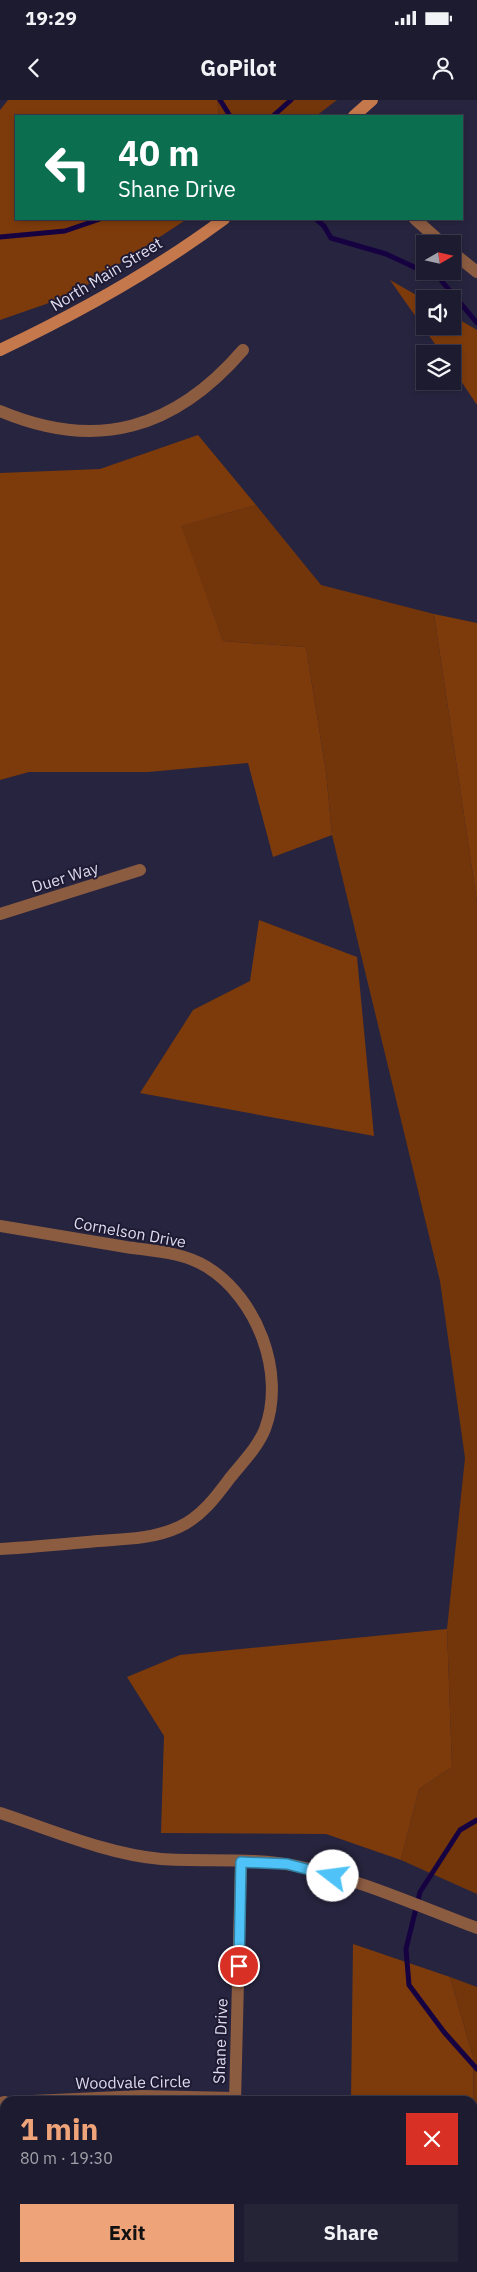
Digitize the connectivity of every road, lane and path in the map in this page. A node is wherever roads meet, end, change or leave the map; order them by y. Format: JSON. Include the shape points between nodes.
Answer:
{"nodes":[{"id":1,"x":372,"y":100,"type":"edge"},
{"id":2,"x":355,"y":115,"type":"edge"},
{"id":3,"x":223,"y":220,"type":"edge"},
{"id":4,"x":416,"y":220,"type":"edge"},
{"id":5,"x":433,"y":235,"type":"edge"},
{"id":6,"x":461,"y":259,"type":"edge"},
{"id":7,"x":477,"y":272,"type":"edge"},
{"id":8,"x":0,"y":350,"type":"edge"},
{"id":9,"x":243,"y":350,"type":"dead end"},
{"id":10,"x":0,"y":411,"type":"edge"},
{"id":11,"x":140,"y":870,"type":"dead end"},
{"id":12,"x":0,"y":914,"type":"edge"},
{"id":13,"x":0,"y":1226,"type":"edge"},
{"id":14,"x":0,"y":1549,"type":"edge"},
{"id":15,"x":0,"y":1813,"type":"edge"},
{"id":16,"x":241,"y":1862,"type":"junction"},
{"id":17,"x":477,"y":1928,"type":"edge"},
{"id":18,"x":235,"y":2096,"type":"edge"}],
"edges":[{"from":1,"to":2,"type":"main road"},
{"from":3,"to":8,"type":"main road","name":"North Main Street","via":[[132,281]]},
{"from":4,"to":5,"type":"street"},
{"from":6,"to":7,"type":"street"},
{"from":9,"to":10,"type":"street","via":[[178,407],[130,427],[60,430]]},
{"from":11,"to":12,"type":"street","name":"Duer Way"},
{"from":13,"to":14,"type":"street","name":"Cornelson Drive","via":[[177,1255],[205,1266],[238,1294],[254,1320],[264,1344],[271,1387],[270,1410],[256,1446],[213,1502],[186,1523],[152,1536]]},
{"from":15,"to":16,"type":"street","via":[[134,1855]]},
{"from":16,"to":17,"type":"street","via":[[298,1866]]},
{"from":16,"to":18,"type":"street","name":"Shane Drive"}]}
